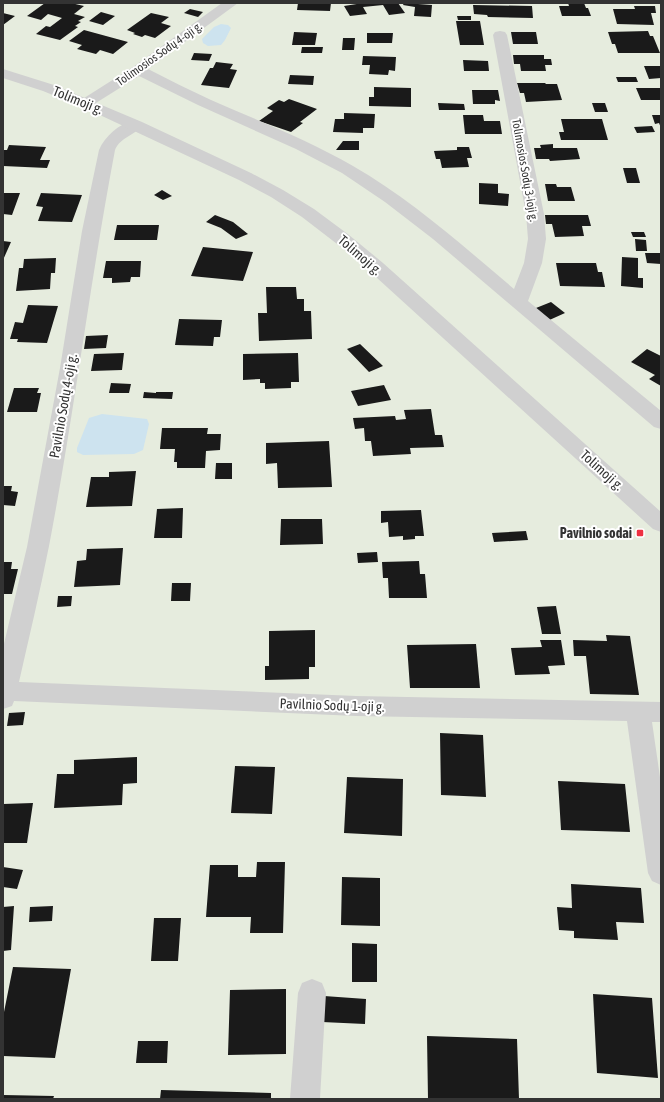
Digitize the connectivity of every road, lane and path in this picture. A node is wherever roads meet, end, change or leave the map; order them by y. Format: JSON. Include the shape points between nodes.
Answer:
{"nodes":[{"id":1,"x":231,"y":3,"type":"edge"},
{"id":2,"x":500,"y":35,"type":"dead end"},
{"id":3,"x":138,"y":70,"type":"junction"},
{"id":4,"x":3,"y":73,"type":"edge"},
{"id":5,"x":86,"y":103,"type":"junction"},
{"id":6,"x":134,"y":125,"type":"junction"},
{"id":7,"x":518,"y":303,"type":"junction"},
{"id":8,"x":661,"y":422,"type":"edge"},
{"id":9,"x":661,"y":524,"type":"edge"},
{"id":10,"x":3,"y":694,"type":"edge"},
{"id":11,"x":650,"y":712,"type":"edge"},
{"id":12,"x":661,"y":873,"type":"edge"},
{"id":13,"x":312,"y":993,"type":"dead end"},
{"id":14,"x":305,"y":1099,"type":"edge"}],
"edges":[{"from":1,"to":3,"type":"street","name":"Tolimosios Sodų 4-oji g."},
{"from":2,"to":7,"type":"street","name":"Tolimosios Sodų 3-ioji g.","via":[[535,214],[537,239],[533,263]]},
{"from":3,"to":5,"type":"street","name":"Tolimosios Sodų 4-oji g."},
{"from":3,"to":7,"type":"street","via":[[348,170],[391,198],[439,235]]},
{"from":4,"to":5,"type":"street","name":"Tolimoji g."},
{"from":5,"to":6,"type":"street","name":"Tolimoji g."},
{"from":6,"to":9,"type":"street","name":"Tolimoji g.","via":[[259,182],[310,213],[529,403]]},
{"from":6,"to":10,"type":"street","name":"Pavilnio Sodų 4-oji g.","via":[[120,133],[110,143],[108,150],[91,231],[38,547]]},
{"from":7,"to":8,"type":"street"},
{"from":10,"to":11,"type":"street","name":"Pavilnio Sodų 1-oji g.","via":[[356,706]]},
{"from":11,"to":12,"type":"street"},
{"from":13,"to":14,"type":"street"}]}
